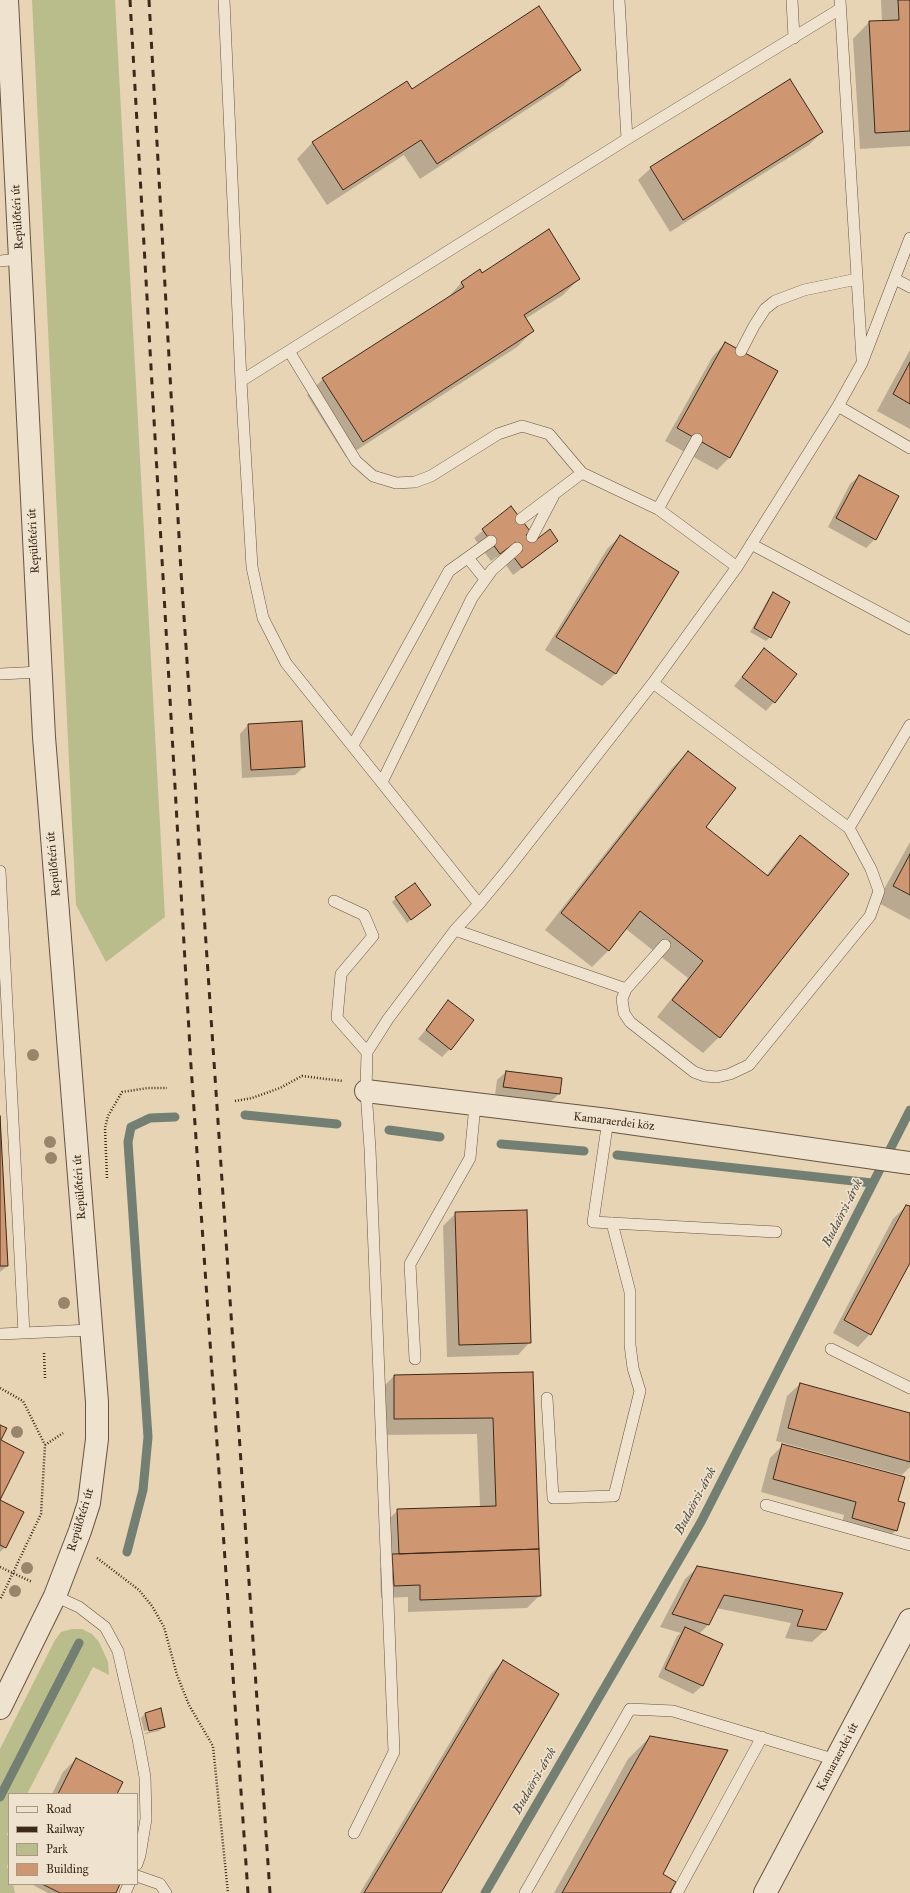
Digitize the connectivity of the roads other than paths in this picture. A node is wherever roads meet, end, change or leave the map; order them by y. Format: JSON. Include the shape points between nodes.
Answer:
{"nodes":[{"id":1,"x":7,"y":0,"type":"edge"},
{"id":2,"x":224,"y":0,"type":"edge"},
{"id":3,"x":619,"y":0,"type":"edge"},
{"id":4,"x":792,"y":0,"type":"edge"},
{"id":5,"x":840,"y":5,"type":"edge"},
{"id":6,"x":794,"y":38,"type":"junction"},
{"id":7,"x":627,"y":139,"type":"junction"},
{"id":8,"x":910,"y":238,"type":"edge"},
{"id":9,"x":10,"y":260,"type":"edge"},
{"id":10,"x":857,"y":279,"type":"junction"},
{"id":11,"x":895,"y":279,"type":"junction"},
{"id":12,"x":910,"y":287,"type":"edge"},
{"id":13,"x":289,"y":351,"type":"junction"},
{"id":14,"x":741,"y":351,"type":"dead end"},
{"id":15,"x":862,"y":363,"type":"junction"},
{"id":16,"x":241,"y":381,"type":"junction"},
{"id":17,"x":838,"y":406,"type":"junction"},
{"id":18,"x":697,"y":440,"type":"dead end"},
{"id":19,"x":910,"y":448,"type":"edge"},
{"id":20,"x":582,"y":473,"type":"junction"},
{"id":21,"x":556,"y":493,"type":"junction"},
{"id":22,"x":658,"y":509,"type":"junction"},
{"id":23,"x":521,"y":519,"type":"dead end"},
{"id":24,"x":532,"y":537,"type":"dead end"},
{"id":25,"x":491,"y":541,"type":"dead end"},
{"id":26,"x":751,"y":544,"type":"junction"},
{"id":27,"x":517,"y":548,"type":"dead end"},
{"id":28,"x":468,"y":558,"type":"junction"},
{"id":29,"x":737,"y":567,"type":"junction"},
{"id":30,"x":484,"y":579,"type":"junction"},
{"id":31,"x":910,"y":629,"type":"edge"},
{"id":32,"x":41,"y":672,"type":"junction"},
{"id":33,"x":0,"y":674,"type":"edge"},
{"id":34,"x":653,"y":684,"type":"junction"},
{"id":35,"x":910,"y":725,"type":"edge"},
{"id":36,"x":353,"y":745,"type":"junction"},
{"id":37,"x":382,"y":782,"type":"junction"},
{"id":38,"x":849,"y":828,"type":"junction"},
{"id":39,"x":0,"y":871,"type":"edge"},
{"id":40,"x":334,"y":901,"type":"dead end"},
{"id":41,"x":479,"y":904,"type":"junction"},
{"id":42,"x":455,"y":930,"type":"junction"},
{"id":43,"x":665,"y":945,"type":"dead end"},
{"id":44,"x":626,"y":989,"type":"junction"},
{"id":45,"x":367,"y":1052,"type":"junction"},
{"id":46,"x":366,"y":1091,"type":"junction"},
{"id":47,"x":475,"y":1104,"type":"junction"},
{"id":48,"x":608,"y":1120,"type":"junction"},
{"id":49,"x":904,"y":1162,"type":"edge"},
{"id":50,"x":612,"y":1223,"type":"junction"},
{"id":51,"x":776,"y":1232,"type":"dead end"},
{"id":52,"x":91,"y":1330,"type":"junction"},
{"id":53,"x":24,"y":1333,"type":"junction"},
{"id":54,"x":0,"y":1334,"type":"edge"},
{"id":55,"x":831,"y":1349,"type":"dead end"},
{"id":56,"x":415,"y":1359,"type":"dead end"},
{"id":57,"x":910,"y":1388,"type":"edge"},
{"id":58,"x":547,"y":1398,"type":"dead end"},
{"id":59,"x":766,"y":1505,"type":"dead end"},
{"id":60,"x":910,"y":1545,"type":"edge"},
{"id":61,"x":55,"y":1596,"type":"junction"},
{"id":62,"x":910,"y":1620,"type":"edge"},
{"id":63,"x":0,"y":1708,"type":"edge"},
{"id":64,"x":762,"y":1737,"type":"junction"},
{"id":65,"x":836,"y":1760,"type":"junction"},
{"id":66,"x":354,"y":1833,"type":"dead end"},
{"id":67,"x":138,"y":1861,"type":"edge"},
{"id":68,"x":138,"y":1876,"type":"edge"},
{"id":69,"x":166,"y":1893,"type":"edge"},
{"id":70,"x":525,"y":1893,"type":"edge"},
{"id":71,"x":677,"y":1893,"type":"edge"},
{"id":72,"x":765,"y":1893,"type":"edge"}],
"edges":[{"from":1,"to":9,"type":"street","name":"Repülőtéri út"},
{"from":2,"to":16,"type":"lane"},
{"from":3,"to":7,"type":"lane"},
{"from":4,"to":6,"type":"lane"},
{"from":5,"to":6,"type":"lane"},
{"from":5,"to":10,"type":"lane"},
{"from":6,"to":7,"type":"lane"},
{"from":7,"to":13,"type":"lane"},
{"from":8,"to":11,"type":"lane"},
{"from":9,"to":32,"type":"street","name":"Repülőtéri út"},
{"from":10,"to":14,"type":"lane","via":[[804,290],[775,301],[765,309]]},
{"from":10,"to":15,"type":"lane"},
{"from":11,"to":12,"type":"lane"},
{"from":11,"to":15,"type":"lane"},
{"from":13,"to":16,"type":"lane"},
{"from":13,"to":20,"type":"lane","via":[[356,461],[373,476],[396,483],[415,482],[431,476],[498,434],[522,426],[549,434]]},
{"from":15,"to":17,"type":"lane"},
{"from":16,"to":36,"type":"lane","via":[[252,568],[263,618],[286,663]]},
{"from":17,"to":19,"type":"lane"},
{"from":17,"to":26,"type":"lane"},
{"from":18,"to":22,"type":"lane"},
{"from":20,"to":21,"type":"lane"},
{"from":20,"to":22,"type":"lane"},
{"from":21,"to":23,"type":"lane"},
{"from":21,"to":24,"type":"lane"},
{"from":22,"to":29,"type":"lane"},
{"from":25,"to":28,"type":"lane"},
{"from":26,"to":29,"type":"lane"},
{"from":26,"to":31,"type":"lane"},
{"from":27,"to":30,"type":"lane"},
{"from":28,"to":30,"type":"lane"},
{"from":28,"to":36,"type":"lane","via":[[449,571]]},
{"from":29,"to":34,"type":"lane"},
{"from":30,"to":37,"type":"lane","via":[[472,598]]},
{"from":32,"to":33,"type":"lane"},
{"from":32,"to":52,"type":"street","name":"Repülőtéri út"},
{"from":34,"to":38,"type":"lane"},
{"from":34,"to":41,"type":"lane"},
{"from":35,"to":38,"type":"lane"},
{"from":36,"to":37,"type":"lane"},
{"from":37,"to":41,"type":"lane"},
{"from":38,"to":44,"type":"lane","via":[[871,869],[879,891],[870,916],[749,1065],[718,1077],[694,1072],[630,1022],[624,1013],[622,999]]},
{"from":39,"to":53,"type":"lane"},
{"from":40,"to":45,"type":"lane","via":[[364,915],[373,936],[342,974],[337,1018]]},
{"from":41,"to":42,"type":"lane"},
{"from":42,"to":44,"type":"lane"},
{"from":42,"to":45,"type":"lane","via":[[388,1019]]},
{"from":43,"to":44,"type":"lane"},
{"from":45,"to":46,"type":"lane"},
{"from":46,"to":47,"type":"street","name":"Kamaraerdei köz"},
{"from":46,"to":66,"type":"lane","via":[[394,1752]]},
{"from":47,"to":48,"type":"street","name":"Kamaraerdei köz"},
{"from":47,"to":56,"type":"lane","via":[[470,1158],[410,1264]]},
{"from":48,"to":49,"type":"street","name":"Kamaraerdei köz"},
{"from":48,"to":50,"type":"lane","via":[[592,1222]]},
{"from":50,"to":51,"type":"lane"},
{"from":50,"to":58,"type":"lane","via":[[630,1292],[630,1345],[640,1391],[614,1496],[553,1498]]},
{"from":52,"to":53,"type":"lane"},
{"from":52,"to":61,"type":"street","name":"Repülőtéri út","via":[[97,1402],[94,1473],[89,1503]]},
{"from":53,"to":54,"type":"lane"},
{"from":55,"to":57,"type":"lane"},
{"from":59,"to":60,"type":"lane"},
{"from":61,"to":63,"type":"street","name":"Repülőtéri út"},
{"from":61,"to":67,"type":"lane","via":[[79,1607],[105,1627],[118,1651],[144,1777],[146,1819]]},
{"from":62,"to":65,"type":"street","name":"Kamaraerdei út"},
{"from":64,"to":65,"type":"lane"},
{"from":64,"to":70,"type":"lane","via":[[673,1711],[630,1709]]},
{"from":64,"to":71,"type":"lane"},
{"from":65,"to":72,"type":"street","name":"Kamaraerdei út"},
{"from":68,"to":69,"type":"lane","via":[[160,1884]]}]}
